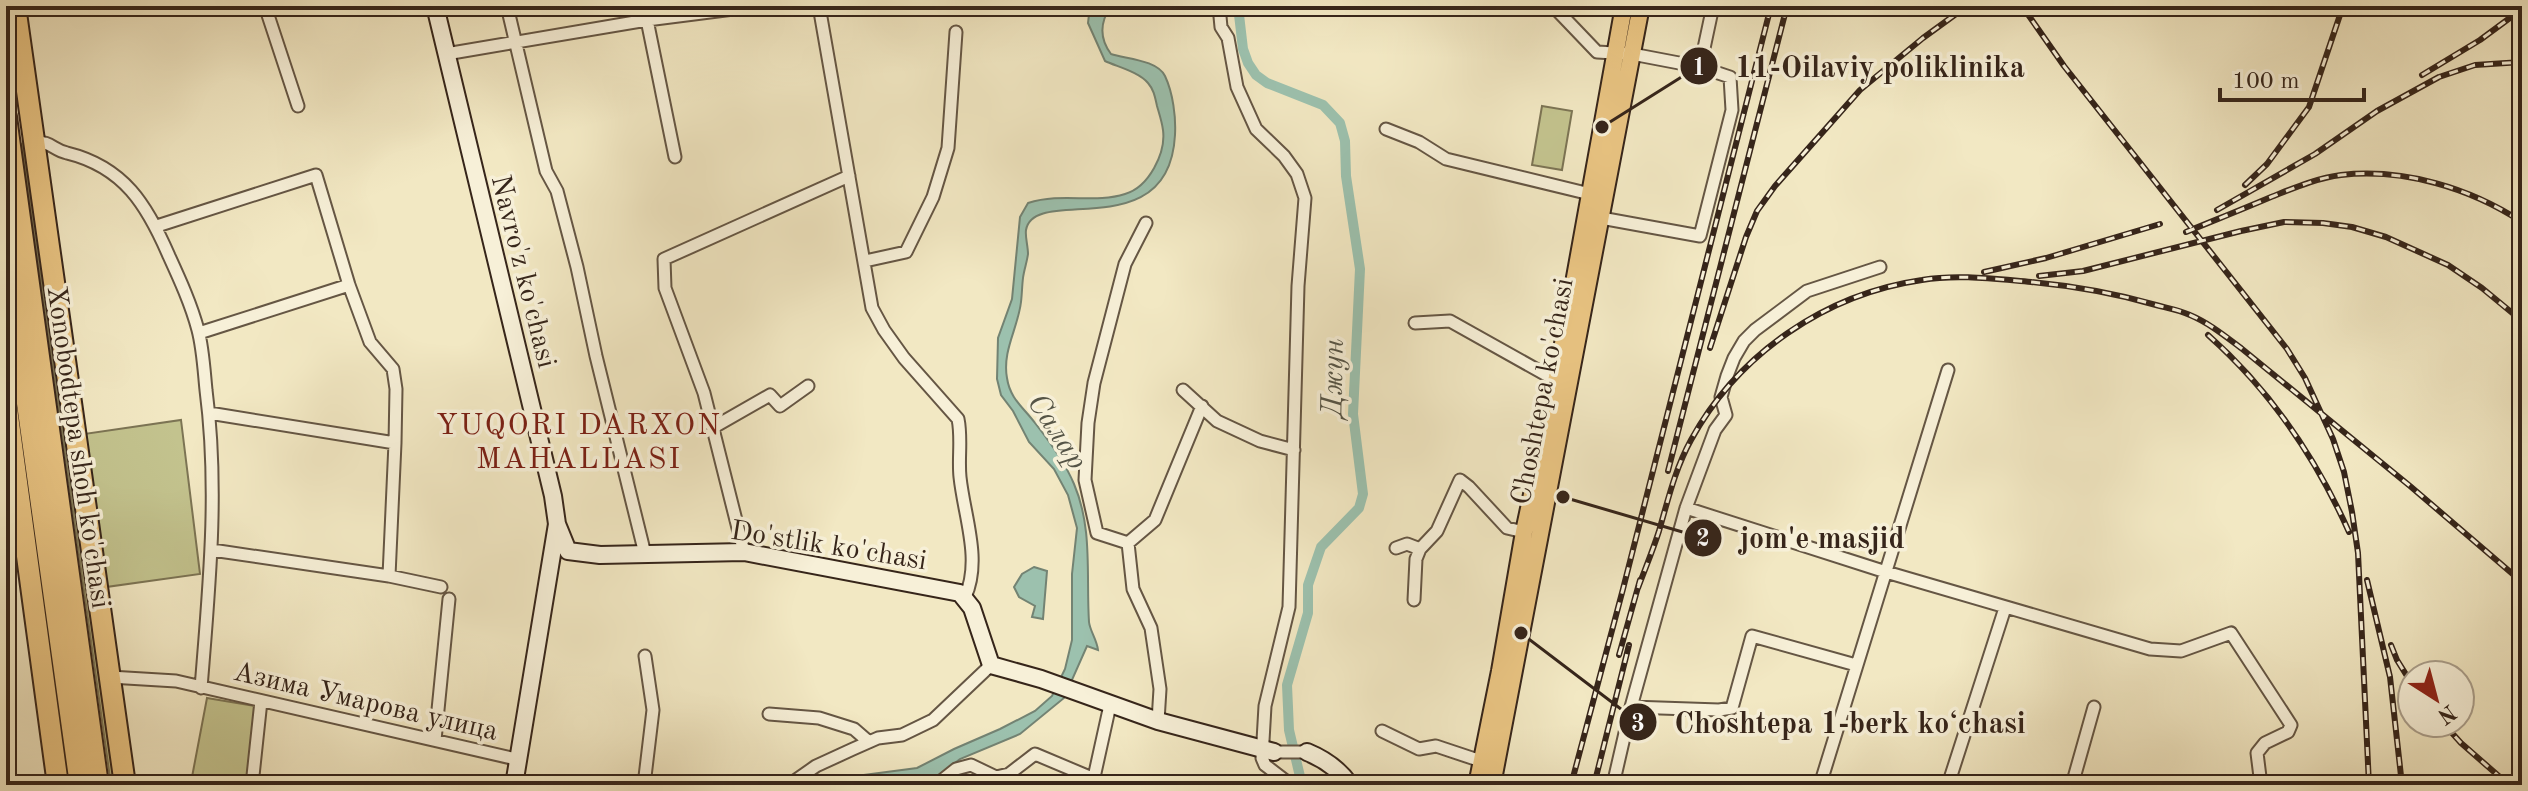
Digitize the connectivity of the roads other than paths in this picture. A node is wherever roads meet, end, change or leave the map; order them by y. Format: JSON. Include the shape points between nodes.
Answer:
{"nodes":[{"id":1,"x":15,"y":6,"type":"edge"},
{"id":2,"x":265,"y":6,"type":"edge"},
{"id":3,"x":435,"y":6,"type":"edge"},
{"id":4,"x":507,"y":6,"type":"edge"},
{"id":5,"x":757,"y":6,"type":"edge"},
{"id":6,"x":819,"y":6,"type":"edge"},
{"id":7,"x":1219,"y":6,"type":"edge"},
{"id":8,"x":1553,"y":6,"type":"edge"},
{"id":9,"x":1624,"y":6,"type":"edge"},
{"id":10,"x":1641,"y":6,"type":"edge"},
{"id":11,"x":1713,"y":6,"type":"edge"},
{"id":12,"x":647,"y":20,"type":"junction"},
{"id":13,"x":956,"y":32,"type":"dead end"},
{"id":14,"x":517,"y":41,"type":"junction"},
{"id":15,"x":446,"y":54,"type":"junction"},
{"id":16,"x":1624,"y":54,"type":"junction"},
{"id":17,"x":1700,"y":67,"type":"junction"},
{"id":18,"x":298,"y":106,"type":"dead end"},
{"id":19,"x":6,"y":117,"type":"edge"},
{"id":20,"x":1386,"y":129,"type":"dead end"},
{"id":21,"x":33,"y":133,"type":"junction"},
{"id":22,"x":11,"y":151,"type":"junction"},
{"id":23,"x":675,"y":157,"type":"dead end"},
{"id":24,"x":849,"y":176,"type":"junction"},
{"id":25,"x":1590,"y":194,"type":"junction"},
{"id":26,"x":1601,"y":218,"type":"junction"},
{"id":27,"x":1146,"y":223,"type":"dead end"},
{"id":28,"x":157,"y":226,"type":"junction"},
{"id":29,"x":6,"y":252,"type":"edge"},
{"id":30,"x":865,"y":261,"type":"junction"},
{"id":31,"x":1880,"y":267,"type":"dead end"},
{"id":32,"x":349,"y":285,"type":"junction"},
{"id":33,"x":1415,"y":323,"type":"dead end"},
{"id":34,"x":199,"y":333,"type":"junction"},
{"id":35,"x":1948,"y":370,"type":"dead end"},
{"id":36,"x":1557,"y":377,"type":"junction"},
{"id":37,"x":808,"y":386,"type":"dead end"},
{"id":38,"x":1183,"y":390,"type":"dead end"},
{"id":39,"x":6,"y":401,"type":"edge"},
{"id":40,"x":1202,"y":406,"type":"junction"},
{"id":41,"x":209,"y":413,"type":"junction"},
{"id":42,"x":714,"y":427,"type":"junction"},
{"id":43,"x":395,"y":443,"type":"junction"},
{"id":44,"x":1294,"y":450,"type":"junction"},
{"id":45,"x":1686,"y":508,"type":"junction"},
{"id":46,"x":1524,"y":532,"type":"junction"},
{"id":47,"x":1128,"y":543,"type":"junction"},
{"id":48,"x":1396,"y":548,"type":"dead end"},
{"id":49,"x":1420,"y":549,"type":"junction"},
{"id":50,"x":212,"y":550,"type":"junction"},
{"id":51,"x":560,"y":551,"type":"junction"},
{"id":52,"x":744,"y":552,"type":"junction"},
{"id":53,"x":645,"y":554,"type":"junction"},
{"id":54,"x":1886,"y":572,"type":"junction"},
{"id":55,"x":389,"y":576,"type":"junction"},
{"id":56,"x":441,"y":587,"type":"dead end"},
{"id":57,"x":965,"y":597,"type":"junction"},
{"id":58,"x":449,"y":599,"type":"dead end"},
{"id":59,"x":1414,"y":600,"type":"dead end"},
{"id":60,"x":2005,"y":608,"type":"junction"},
{"id":61,"x":645,"y":656,"type":"dead end"},
{"id":62,"x":991,"y":665,"type":"junction"},
{"id":63,"x":1856,"y":665,"type":"junction"},
{"id":64,"x":110,"y":677,"type":"junction"},
{"id":65,"x":201,"y":688,"type":"junction"},
{"id":66,"x":261,"y":701,"type":"junction"},
{"id":67,"x":1110,"y":705,"type":"junction"},
{"id":68,"x":1631,"y":707,"type":"junction"},
{"id":69,"x":2094,"y":707,"type":"dead end"},
{"id":70,"x":769,"y":714,"type":"dead end"},
{"id":71,"x":1158,"y":721,"type":"junction"},
{"id":72,"x":1382,"y":731,"type":"dead end"},
{"id":73,"x":435,"y":740,"type":"junction"},
{"id":74,"x":869,"y":742,"type":"junction"},
{"id":75,"x":1268,"y":751,"type":"junction"},
{"id":76,"x":1307,"y":752,"type":"joint"},
{"id":77,"x":520,"y":760,"type":"junction"},
{"id":78,"x":1481,"y":761,"type":"junction"},
{"id":79,"x":1093,"y":781,"type":"edge"},
{"id":80,"x":58,"y":785,"type":"edge"},
{"id":81,"x":80,"y":785,"type":"edge"},
{"id":82,"x":98,"y":785,"type":"edge"},
{"id":83,"x":125,"y":785,"type":"edge"},
{"id":84,"x":252,"y":785,"type":"edge"},
{"id":85,"x":514,"y":785,"type":"edge"},
{"id":86,"x":644,"y":785,"type":"edge"},
{"id":87,"x":789,"y":785,"type":"edge"},
{"id":88,"x":936,"y":785,"type":"edge"},
{"id":89,"x":1291,"y":785,"type":"edge"},
{"id":90,"x":1350,"y":785,"type":"edge"},
{"id":91,"x":1477,"y":785,"type":"edge"},
{"id":92,"x":1492,"y":785,"type":"edge"},
{"id":93,"x":1613,"y":785,"type":"edge"},
{"id":94,"x":1820,"y":785,"type":"edge"},
{"id":95,"x":1948,"y":785,"type":"edge"},
{"id":96,"x":2072,"y":785,"type":"edge"},
{"id":97,"x":2261,"y":785,"type":"edge"}],
"edges":[{"from":1,"to":21,"type":"highway"},
{"from":2,"to":18,"type":"street"},
{"from":3,"to":15,"type":"street","name":"Navro'z ko'chasi"},
{"from":4,"to":14,"type":"street"},
{"from":5,"to":12,"type":"street"},
{"from":6,"to":24,"type":"street"},
{"from":7,"to":44,"type":"street","via":[[1237,87],[1256,129],[1297,174],[1305,198]]},
{"from":8,"to":16,"type":"street","via":[[1597,52]]},
{"from":9,"to":16,"type":"main road","name":"Choshtepa ko'chasi"},
{"from":10,"to":16,"type":"main road","name":"Choshtepa ko'chasi"},
{"from":11,"to":17,"type":"street"},
{"from":12,"to":14,"type":"street"},
{"from":12,"to":23,"type":"street"},
{"from":13,"to":30,"type":"street","via":[[948,148],[933,197],[906,252]]},
{"from":14,"to":15,"type":"street"},
{"from":14,"to":53,"type":"street"},
{"from":15,"to":51,"type":"street","name":"Navro'z ko'chasi","via":[[553,496]]},
{"from":16,"to":17,"type":"street"},
{"from":16,"to":25,"type":"main road","name":"Choshtepa ko'chasi"},
{"from":16,"to":26,"type":"main road","name":"Choshtepa ko'chasi"},
{"from":17,"to":26,"type":"street","via":[[1730,77],[1732,110],[1700,236]]},
{"from":19,"to":22,"type":"highway","name":"Xonobodtepa shoh ko'chasi"},
{"from":20,"to":25,"type":"street","via":[[1446,159]]},
{"from":21,"to":22,"type":"highway"},
{"from":21,"to":28,"type":"street","name":"Азима Умарова улица","via":[[60,151],[99,164],[134,192]]},
{"from":21,"to":64,"type":"highway"},
{"from":22,"to":82,"type":"highway","name":"Xonobodtepa shoh ko'chasi"},
{"from":24,"to":30,"type":"street"},
{"from":24,"to":42,"type":"street","via":[[664,259],[665,288]]},
{"from":25,"to":36,"type":"main road","name":"Choshtepa ko'chasi"},
{"from":26,"to":92,"type":"main road","name":"Choshtepa ko'chasi"},
{"from":27,"to":47,"type":"street","via":[[1125,264],[1088,423],[1085,480],[1097,533]]},
{"from":28,"to":32,"type":"street","via":[[316,175]]},
{"from":28,"to":34,"type":"street","name":"Азима Умарова улица"},
{"from":29,"to":81,"type":"highway","name":"Xonobodtepa shoh ko'chasi"},
{"from":30,"to":57,"type":"street","via":[[877,319],[958,419],[971,546],[971,583]]},
{"from":31,"to":45,"type":"street","via":[[1807,291],[1744,341],[1721,397],[1726,415],[1715,430]]},
{"from":32,"to":34,"type":"street"},
{"from":32,"to":43,"type":"street","via":[[370,342],[393,369]]},
{"from":33,"to":36,"type":"street","via":[[1450,321]]},
{"from":34,"to":41,"type":"street","name":"Азима Умарова улица"},
{"from":35,"to":54,"type":"street"},
{"from":36,"to":46,"type":"main road","name":"Choshtepa ko'chasi"},
{"from":37,"to":42,"type":"street","via":[[780,406],[770,395]]},
{"from":38,"to":40,"type":"street"},
{"from":39,"to":80,"type":"highway"},
{"from":40,"to":44,"type":"street","via":[[1217,421]]},
{"from":40,"to":47,"type":"street","via":[[1155,520]]},
{"from":41,"to":43,"type":"street"},
{"from":41,"to":50,"type":"street","name":"Азима Умарова улица"},
{"from":42,"to":52,"type":"street"},
{"from":43,"to":55,"type":"street"},
{"from":44,"to":75,"type":"street","via":[[1289,607],[1265,706]]},
{"from":45,"to":54,"type":"street"},
{"from":45,"to":68,"type":"street"},
{"from":46,"to":49,"type":"street","via":[[1507,528],[1460,480],[1437,531]]},
{"from":46,"to":78,"type":"main road","name":"Choshtepa ko'chasi"},
{"from":47,"to":71,"type":"street","via":[[1133,589],[1151,628],[1160,689]]},
{"from":48,"to":49,"type":"street","via":[[1407,544]]},
{"from":49,"to":59,"type":"street"},
{"from":50,"to":55,"type":"street"},
{"from":50,"to":65,"type":"street","name":"Азима Умарова улица"},
{"from":51,"to":53,"type":"street","name":"Do'stlik ko'chasi"},
{"from":51,"to":77,"type":"street","name":"Navro'z ko'chasi"},
{"from":52,"to":53,"type":"street","name":"Do'stlik ko'chasi"},
{"from":52,"to":57,"type":"street","name":"Do'stlik ko'chasi"},
{"from":54,"to":60,"type":"street"},
{"from":54,"to":63,"type":"street"},
{"from":55,"to":56,"type":"street"},
{"from":57,"to":62,"type":"street"},
{"from":58,"to":73,"type":"street"},
{"from":60,"to":95,"type":"street"},
{"from":60,"to":97,"type":"street","via":[[2150,649],[2181,651],[2231,633],[2292,728],[2257,753]]},
{"from":61,"to":86,"type":"street","via":[[653,710]]},
{"from":62,"to":67,"type":"street"},
{"from":62,"to":74,"type":"street","via":[[933,720],[902,735]]},
{"from":63,"to":68,"type":"street","via":[[1752,636],[1732,708]]},
{"from":63,"to":94,"type":"street"},
{"from":64,"to":65,"type":"street","name":"Азима Умарова улица"},
{"from":64,"to":83,"type":"highway"},
{"from":65,"to":66,"type":"street","name":"Азима Умарова улица"},
{"from":66,"to":73,"type":"street","name":"Азима Умарова улица"},
{"from":66,"to":84,"type":"street"},
{"from":67,"to":71,"type":"street"},
{"from":67,"to":79,"type":"street"},
{"from":68,"to":93,"type":"street"},
{"from":69,"to":96,"type":"street"},
{"from":70,"to":74,"type":"street","via":[[819,718],[854,729]]},
{"from":71,"to":75,"type":"street"},
{"from":72,"to":78,"type":"street","via":[[1419,749],[1436,746]]},
{"from":73,"to":77,"type":"street","name":"Азима Умарова улица"},
{"from":74,"to":87,"type":"street"},
{"from":75,"to":76,"type":"street"},
{"from":75,"to":89,"type":"street","via":[[1262,758],[1265,765]]},
{"from":76,"to":90,"type":"street","via":[[1322,758]]},
{"from":77,"to":85,"type":"street","name":"Navro'z ko'chasi"},
{"from":78,"to":91,"type":"main road","name":"Choshtepa ko'chasi"},
{"from":79,"to":88,"type":"street","via":[[1035,754],[1009,774],[996,777],[971,765]]}]}
